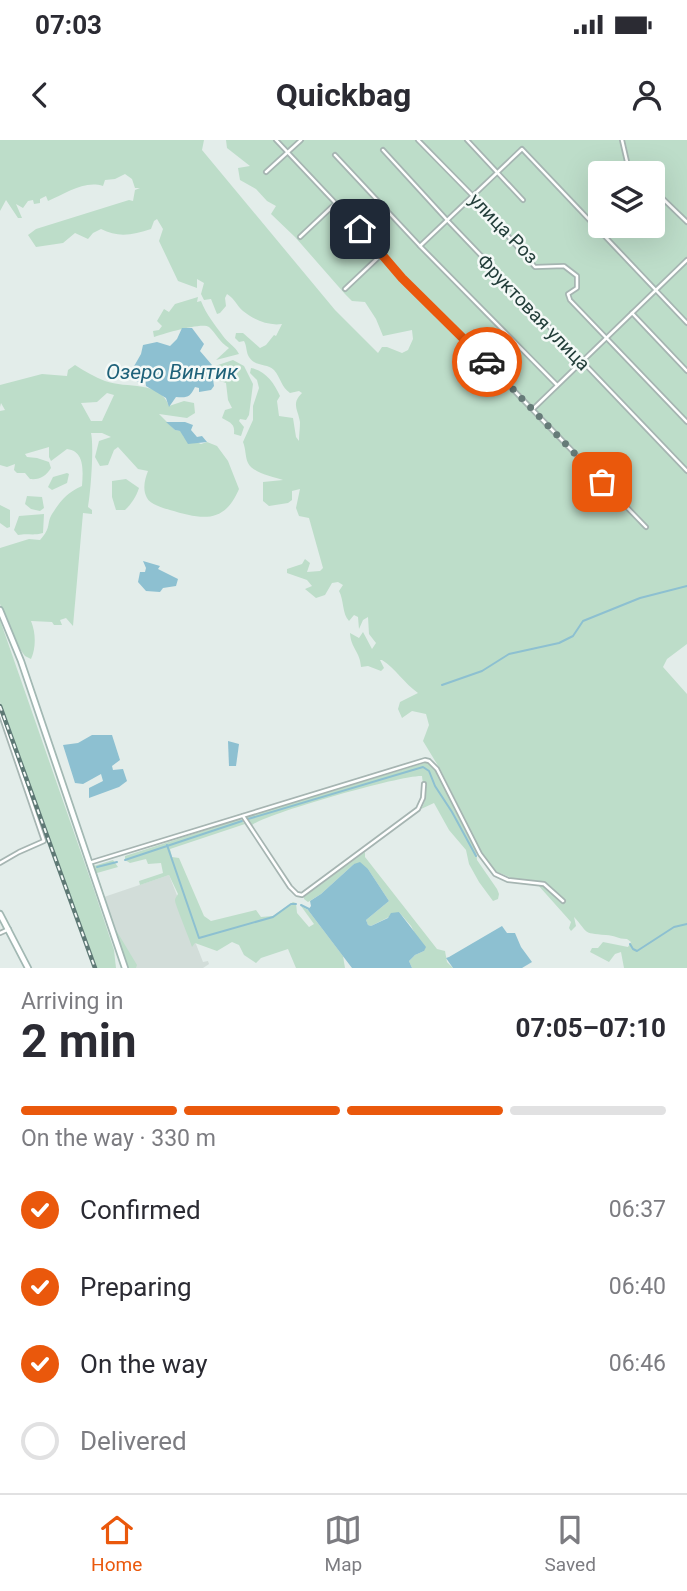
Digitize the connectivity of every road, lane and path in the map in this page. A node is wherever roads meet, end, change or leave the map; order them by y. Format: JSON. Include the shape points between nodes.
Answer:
{"nodes":[{"id":1,"x":276,"y":140,"type":"edge"},
{"id":2,"x":301,"y":140,"type":"edge"},
{"id":3,"x":418,"y":140,"type":"edge"},
{"id":4,"x":467,"y":140,"type":"edge"},
{"id":5,"x":622,"y":140,"type":"edge"},
{"id":6,"x":383,"y":149,"type":"dead end"},
{"id":7,"x":287,"y":152,"type":"junction"},
{"id":8,"x":335,"y":155,"type":"dead end"},
{"id":9,"x":627,"y":161,"type":"edge"},
{"id":10,"x":497,"y":171,"type":"junction"},
{"id":11,"x":265,"y":173,"type":"dead end"},
{"id":12,"x":472,"y":195,"type":"junction"},
{"id":13,"x":523,"y":200,"type":"dead end"},
{"id":14,"x":665,"y":201,"type":"edge"},
{"id":15,"x":336,"y":203,"type":"junction"},
{"id":16,"x":447,"y":221,"type":"junction"},
{"id":17,"x":687,"y":222,"type":"edge"},
{"id":18,"x":300,"y":237,"type":"dead end"},
{"id":19,"x":420,"y":246,"type":"junction"},
{"id":20,"x":382,"y":254,"type":"junction"},
{"id":21,"x":687,"y":261,"type":"edge"},
{"id":22,"x":345,"y":289,"type":"dead end"},
{"id":23,"x":656,"y":289,"type":"junction"},
{"id":24,"x":631,"y":312,"type":"junction"},
{"id":25,"x":687,"y":323,"type":"edge"},
{"id":26,"x":606,"y":336,"type":"junction"},
{"id":27,"x":582,"y":362,"type":"junction"},
{"id":28,"x":687,"y":371,"type":"edge"},
{"id":29,"x":557,"y":385,"type":"junction"},
{"id":30,"x":532,"y":410,"type":"junction"},
{"id":31,"x":687,"y":422,"type":"edge"},
{"id":32,"x":687,"y":471,"type":"edge"},
{"id":33,"x":646,"y":527,"type":"dead end"},
{"id":34,"x":0,"y":610,"type":"edge"},
{"id":35,"x":0,"y":712,"type":"edge"},
{"id":36,"x":424,"y":784,"type":"dead end"},
{"id":37,"x":243,"y":816,"type":"junction"},
{"id":38,"x":0,"y":863,"type":"edge"},
{"id":39,"x":89,"y":863,"type":"junction"},
{"id":40,"x":563,"y":901,"type":"dead end"},
{"id":41,"x":0,"y":914,"type":"edge"},
{"id":42,"x":9,"y":929,"type":"junction"},
{"id":43,"x":0,"y":933,"type":"edge"},
{"id":44,"x":29,"y":968,"type":"edge"},
{"id":45,"x":125,"y":968,"type":"edge"}],
"edges":[{"from":1,"to":7,"type":"street"},
{"from":2,"to":7,"type":"street"},
{"from":3,"to":12,"type":"street","name":"улица Роз"},
{"from":4,"to":10,"type":"street"},
{"from":5,"to":9,"type":"street"},
{"from":6,"to":16,"type":"street","name":"Фруктовая улица"},
{"from":7,"to":11,"type":"street"},
{"from":7,"to":15,"type":"street"},
{"from":8,"to":19,"type":"street"},
{"from":10,"to":12,"type":"street"},
{"from":10,"to":13,"type":"street"},
{"from":10,"to":23,"type":"street","via":[[522,149]]},
{"from":12,"to":16,"type":"street"},
{"from":12,"to":26,"type":"street","name":"улица Роз","via":[[536,267],[564,266],[577,276],[577,288],[568,298]]},
{"from":14,"to":17,"type":"street"},
{"from":15,"to":18,"type":"street"},
{"from":15,"to":20,"type":"street"},
{"from":16,"to":19,"type":"street"},
{"from":16,"to":27,"type":"street","name":"Фруктовая улица"},
{"from":19,"to":29,"type":"street"},
{"from":20,"to":22,"type":"street"},
{"from":20,"to":30,"type":"street"},
{"from":21,"to":23,"type":"street"},
{"from":23,"to":24,"type":"street"},
{"from":23,"to":25,"type":"street"},
{"from":24,"to":26,"type":"street"},
{"from":24,"to":28,"type":"street"},
{"from":26,"to":27,"type":"street"},
{"from":26,"to":31,"type":"street","name":"улица Роз"},
{"from":27,"to":29,"type":"street"},
{"from":27,"to":32,"type":"street","name":"Фруктовая улица"},
{"from":29,"to":30,"type":"street"},
{"from":30,"to":33,"type":"street"},
{"from":34,"to":39,"type":"main road"},
{"from":35,"to":38,"type":"street","via":[[44,841]]},
{"from":36,"to":37,"type":"street","via":[[418,809],[302,895],[290,887]]},
{"from":37,"to":39,"type":"street"},
{"from":37,"to":40,"type":"street","via":[[429,761],[495,874],[544,884]]},
{"from":39,"to":45,"type":"main road"},
{"from":41,"to":42,"type":"main road"},
{"from":42,"to":43,"type":"street"},
{"from":42,"to":44,"type":"main road"}]}
